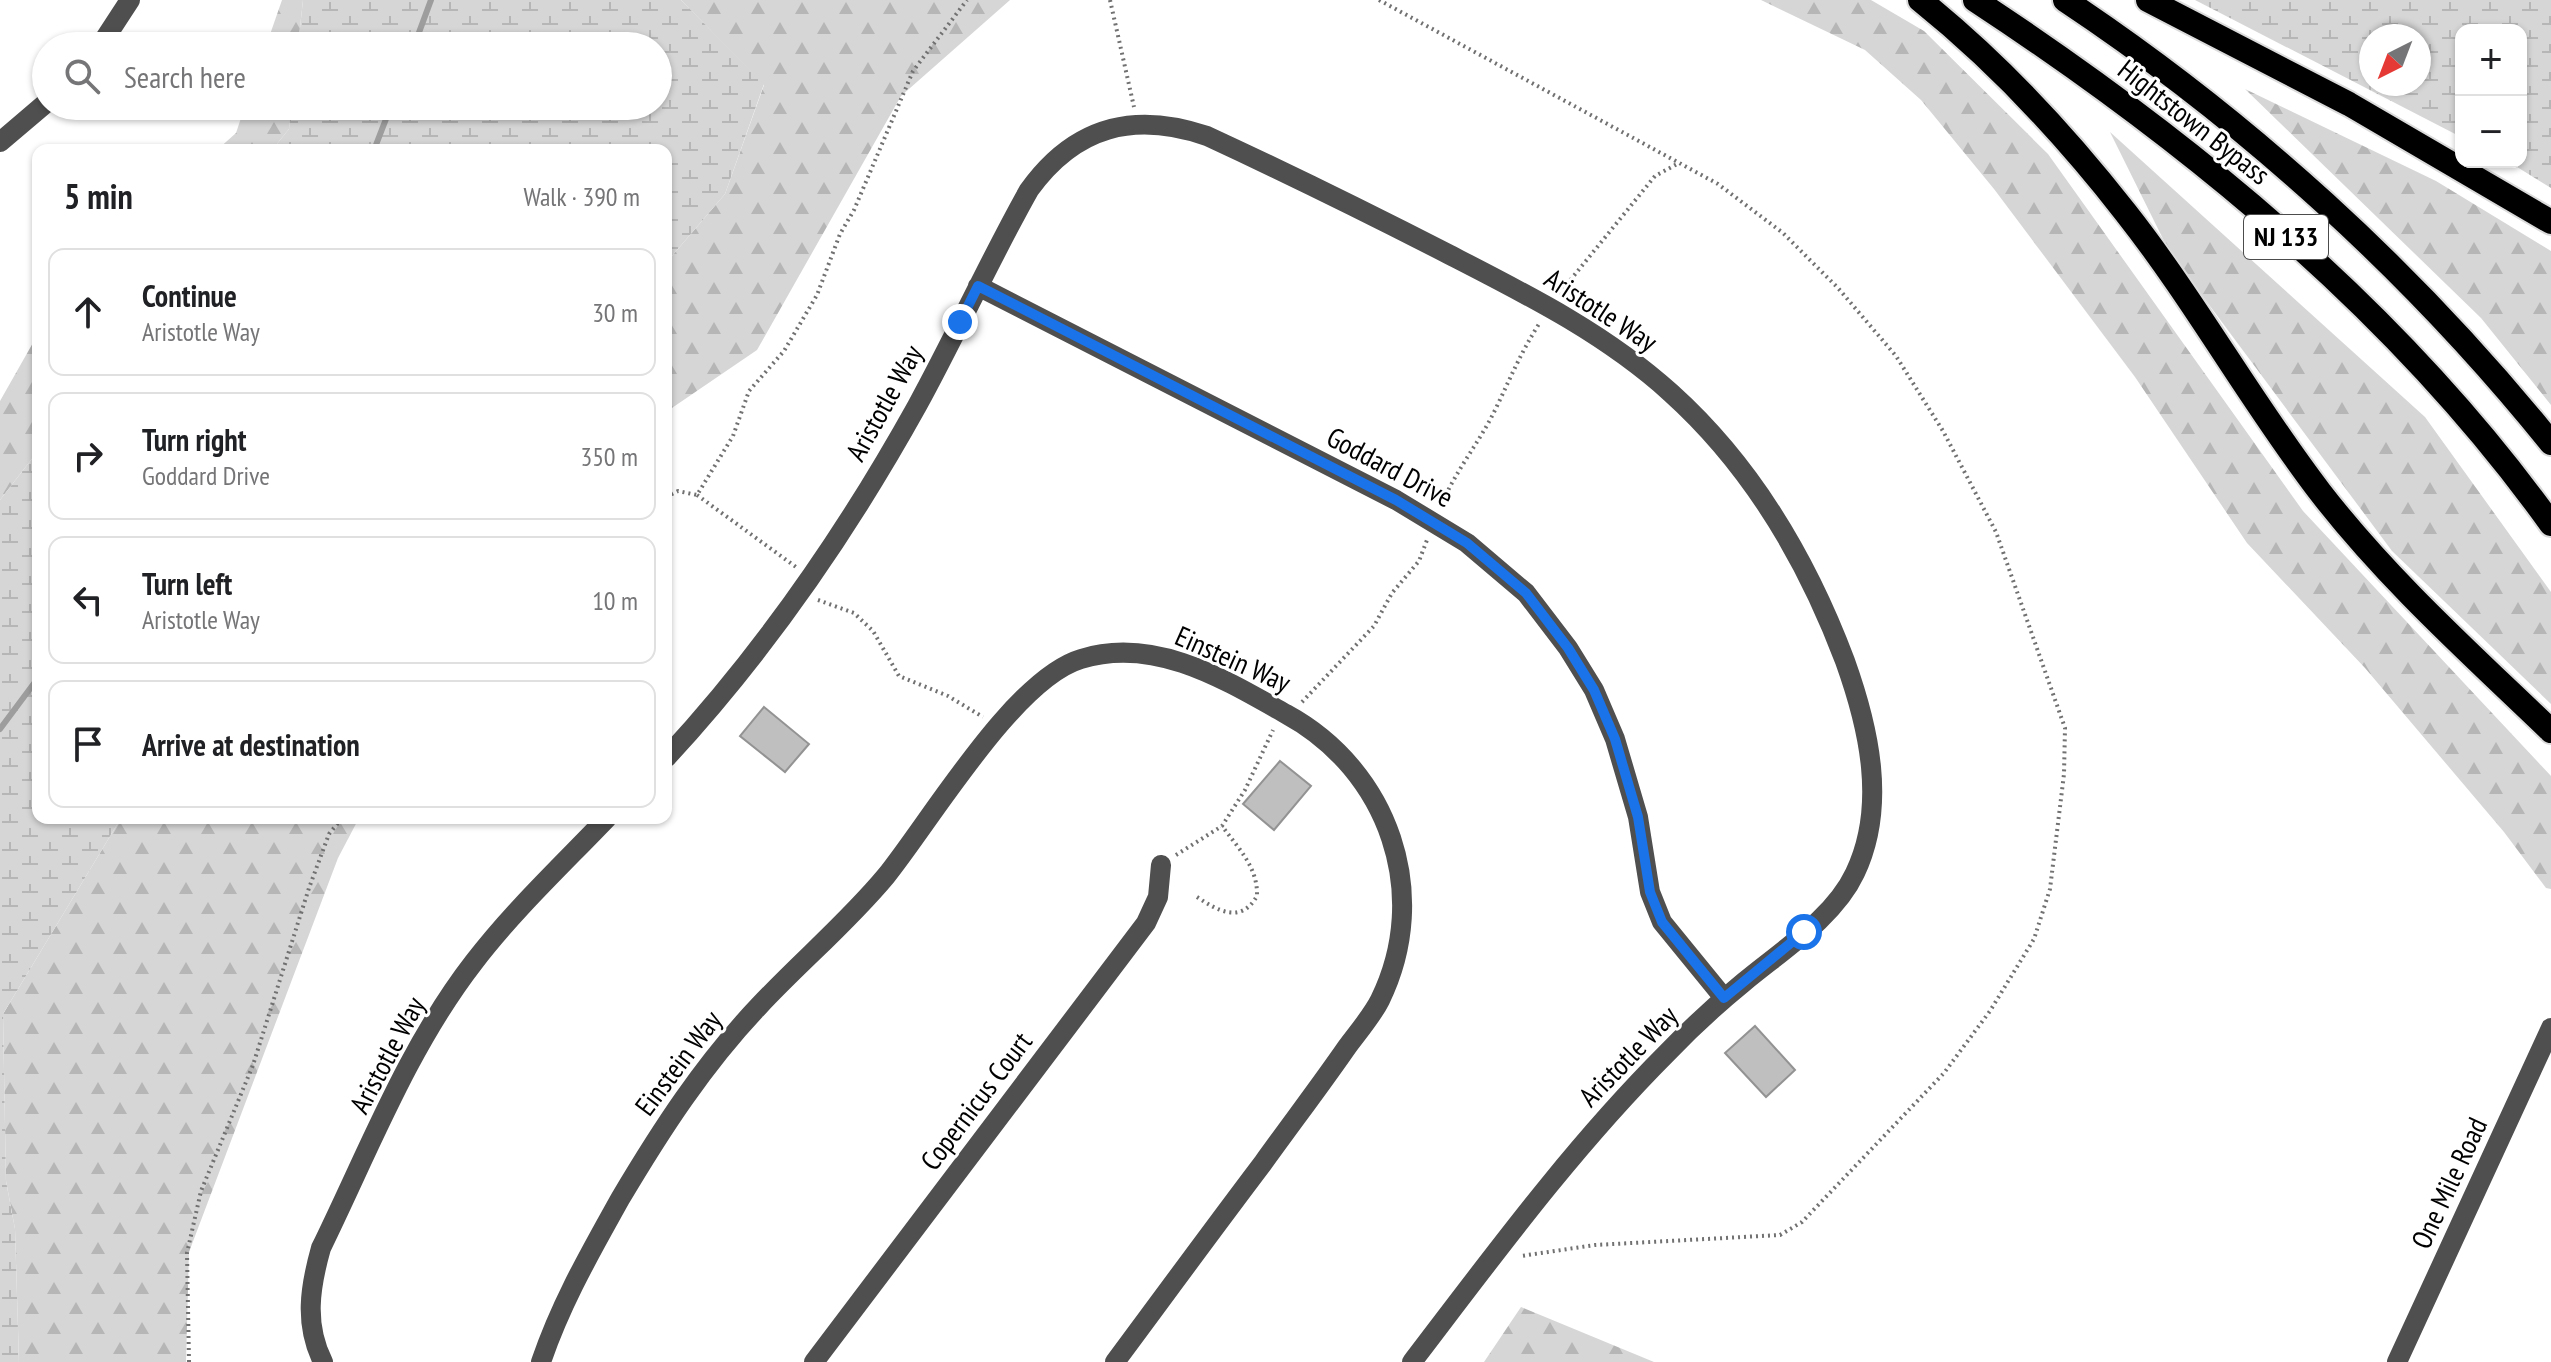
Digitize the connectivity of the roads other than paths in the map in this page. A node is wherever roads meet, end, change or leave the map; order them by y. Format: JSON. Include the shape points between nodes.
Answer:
{"nodes":[{"id":1,"x":130,"y":0,"type":"edge"},
{"id":2,"x":1920,"y":0,"type":"edge"},
{"id":3,"x":1975,"y":0,"type":"edge"},
{"id":4,"x":2065,"y":0,"type":"edge"},
{"id":5,"x":2148,"y":0,"type":"edge"},
{"id":6,"x":109,"y":32,"type":"edge"},
{"id":7,"x":32,"y":115,"type":"edge"},
{"id":8,"x":0,"y":142,"type":"edge"},
{"id":9,"x":2551,"y":222,"type":"edge"},
{"id":10,"x":978,"y":286,"type":"junction"},
{"id":11,"x":2551,"y":443,"type":"edge"},
{"id":12,"x":2551,"y":524,"type":"edge"},
{"id":13,"x":2551,"y":731,"type":"edge"},
{"id":14,"x":672,"y":751,"type":"edge"},
{"id":15,"x":601,"y":824,"type":"edge"},
{"id":16,"x":1161,"y":865,"type":"road end"},
{"id":17,"x":1724,"y":998,"type":"junction"},
{"id":18,"x":2551,"y":1028,"type":"edge"},
{"id":19,"x":323,"y":1362,"type":"edge"},
{"id":20,"x":541,"y":1362,"type":"edge"},
{"id":21,"x":814,"y":1362,"type":"edge"},
{"id":22,"x":1115,"y":1362,"type":"edge"},
{"id":23,"x":1412,"y":1362,"type":"edge"},
{"id":24,"x":2397,"y":1362,"type":"edge"}],
"edges":[{"from":1,"to":6,"type":"street"},
{"from":2,"to":13,"type":"highway","via":[[1998,70],[2127,214],[2353,534]]},
{"from":3,"to":12,"type":"highway","name":"Hightstown Bypass","number":"NJ 133","via":[[2148,121],[2251,205],[2413,359]]},
{"from":4,"to":11,"type":"highway","name":"Hightstown Bypass","number":"NJ 133","via":[[2190,91],[2347,226],[2449,325]]},
{"from":5,"to":9,"type":"highway","via":[[2349,104]]},
{"from":7,"to":8,"type":"street"},
{"from":10,"to":14,"type":"street","name":"Aristotle Way","via":[[917,406],[807,583],[716,703]]},
{"from":10,"to":17,"type":"street","name":"Goddard Drive","via":[[1435,521],[1526,593],[1594,690],[1628,779],[1650,892],[1662,922]]},
{"from":10,"to":17,"type":"street","name":"Aristotle Way","via":[[1044,168],[1108,128],[1177,125],[1550,307],[1627,357],[1673,395],[1749,480],[1807,572],[1851,679],[1872,770],[1873,809],[1854,876],[1832,907]]},
{"from":15,"to":19,"type":"street","name":"Aristotle Way","via":[[473,963],[414,1059],[321,1248],[309,1308]]},
{"from":16,"to":21,"type":"street","name":"Copernicus Court","via":[[1158,897],[1146,923]]},
{"from":17,"to":23,"type":"street","name":"Aristotle Way","via":[[1553,1177]]},
{"from":18,"to":24,"type":"street","name":"One Mile Road"},
{"from":20,"to":22,"type":"street","name":"Einstein Way","via":[[577,1274],[665,1124],[761,1003],[887,875],[1022,697],[1079,659],[1142,651],[1194,667],[1287,714],[1349,762],[1392,836],[1403,890],[1403,923],[1379,1002]]}]}
